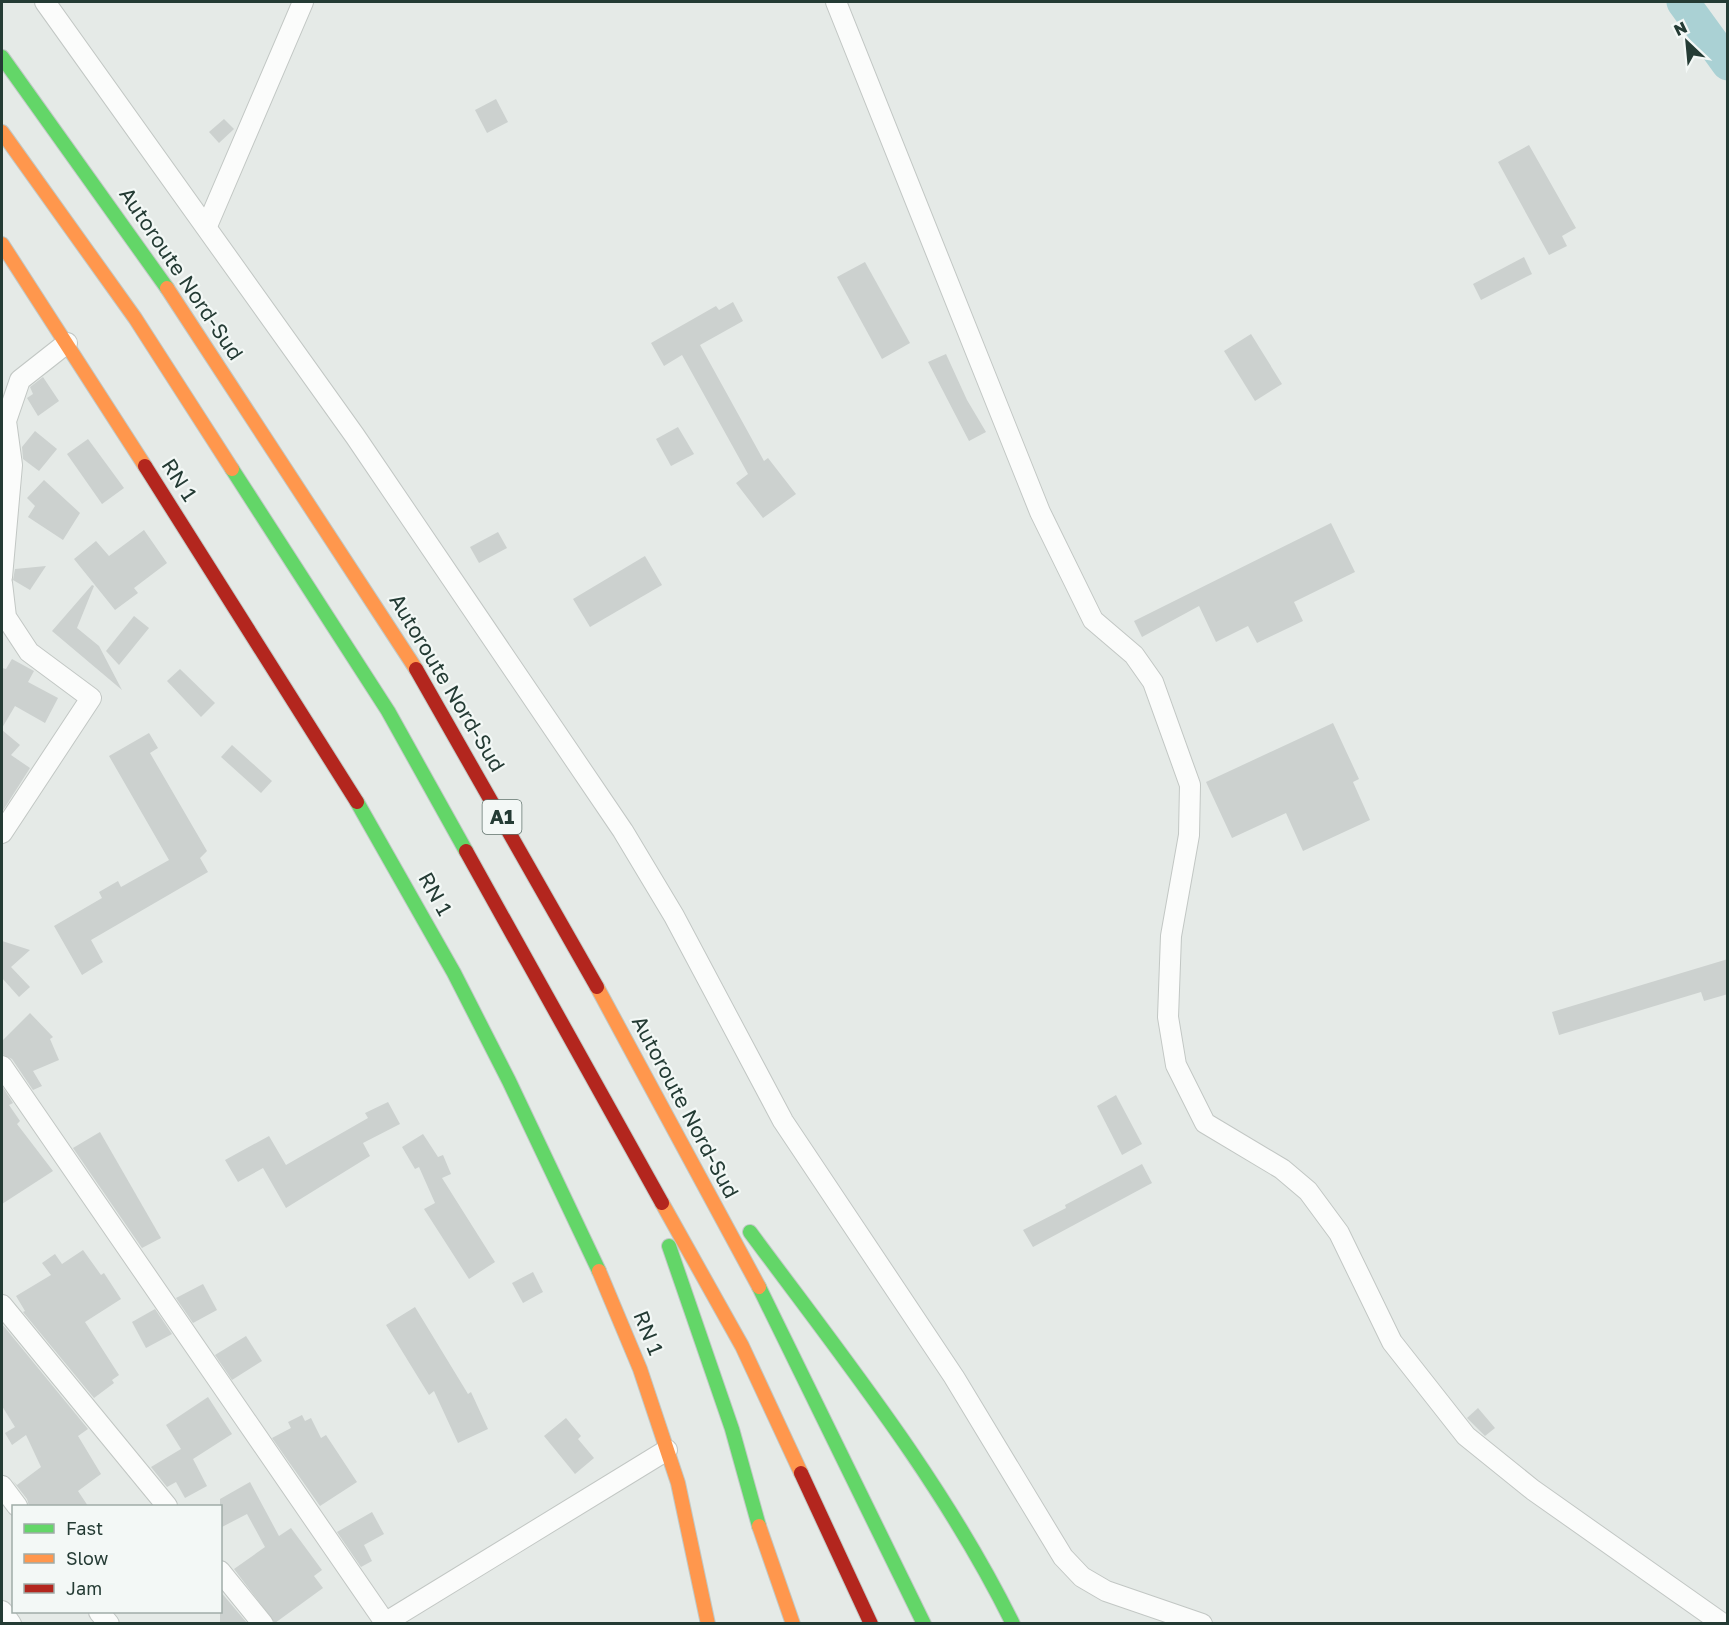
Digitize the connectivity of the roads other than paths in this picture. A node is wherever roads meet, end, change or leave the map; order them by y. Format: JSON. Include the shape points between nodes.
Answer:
{"nodes":[{"id":1,"x":45,"y":2,"type":"edge"},
{"id":2,"x":303,"y":2,"type":"edge"},
{"id":3,"x":836,"y":2,"type":"edge"},
{"id":4,"x":2,"y":57,"type":"edge"},
{"id":5,"x":2,"y":132,"type":"edge"},
{"id":6,"x":207,"y":226,"type":"junction"},
{"id":7,"x":2,"y":244,"type":"edge"},
{"id":8,"x":67,"y":343,"type":"junction"},
{"id":9,"x":2,"y":578,"type":"edge"},
{"id":10,"x":2,"y":583,"type":"edge"},
{"id":11,"x":2,"y":833,"type":"edge"},
{"id":12,"x":2,"y":1065,"type":"edge"},
{"id":13,"x":680,"y":1143,"type":"junction"},
{"id":14,"x":644,"y":1170,"type":"junction"},
{"id":15,"x":719,"y":1184,"type":"dead end"},
{"id":16,"x":744,"y":1223,"type":"dead end"},
{"id":17,"x":2,"y":1305,"type":"edge"},
{"id":18,"x":667,"y":1450,"type":"junction"},
{"id":19,"x":2,"y":1486,"type":"edge"},
{"id":20,"x":17,"y":1505,"type":"edge"},
{"id":21,"x":166,"y":1505,"type":"edge"},
{"id":22,"x":222,"y":1573,"type":"edge"},
{"id":23,"x":2,"y":1611,"type":"edge"},
{"id":24,"x":11,"y":1623,"type":"edge"},
{"id":25,"x":263,"y":1623,"type":"edge"},
{"id":26,"x":385,"y":1623,"type":"edge"},
{"id":27,"x":708,"y":1623,"type":"edge"},
{"id":28,"x":793,"y":1623,"type":"edge"},
{"id":29,"x":871,"y":1623,"type":"edge"},
{"id":30,"x":924,"y":1623,"type":"edge"},
{"id":31,"x":1013,"y":1623,"type":"edge"},
{"id":32,"x":1202,"y":1623,"type":"edge"},
{"id":33,"x":1723,"y":1623,"type":"edge"}],
"edges":[{"from":1,"to":6,"type":"street"},
{"from":2,"to":6,"type":"street"},
{"from":3,"to":33,"type":"street","via":[[1040,512],[1093,620],[1134,655],[1153,682],[1190,785],[1189,835],[1171,936],[1168,1017],[1176,1065],[1204,1123],[1282,1169],[1308,1191],[1340,1233],[1392,1342],[1466,1436],[1533,1490]]},
{"from":4,"to":13,"type":"main road","name":"Autoroute Nord-Sud","number":"A1","via":[[165,286],[393,631],[560,918]]},
{"from":5,"to":14,"type":"main road","number":"A1","via":[[135,318],[346,643],[388,711]]},
{"from":6,"to":32,"type":"street","via":[[362,445],[623,831],[674,916],[783,1121],[954,1377],[1063,1557],[1082,1577],[1106,1591]]},
{"from":7,"to":8,"type":"main road","name":"RN 1"},
{"from":8,"to":9,"type":"street","via":[[20,380],[6,421],[12,465]]},
{"from":8,"to":18,"type":"main road","name":"RN 1","via":[[345,780],[454,972],[613,1300]]},
{"from":10,"to":11,"type":"street","via":[[6,617],[29,652],[91,698]]},
{"from":12,"to":26,"type":"street"},
{"from":13,"to":15,"type":"main road"},
{"from":13,"to":30,"type":"main road","name":"Autoroute Nord-Sud","number":"A1","via":[[765,1298]]},
{"from":14,"to":28,"type":"main road"},
{"from":14,"to":29,"type":"main road","number":"A1","via":[[742,1346]]},
{"from":16,"to":31,"type":"main road","via":[[924,1468],[984,1565]]},
{"from":17,"to":21,"type":"street"},
{"from":18,"to":26,"type":"street"},
{"from":18,"to":27,"type":"main road","name":"RN 1","via":[[678,1483]]},
{"from":19,"to":20,"type":"street"},
{"from":22,"to":25,"type":"street"},
{"from":23,"to":24,"type":"street"}]}
